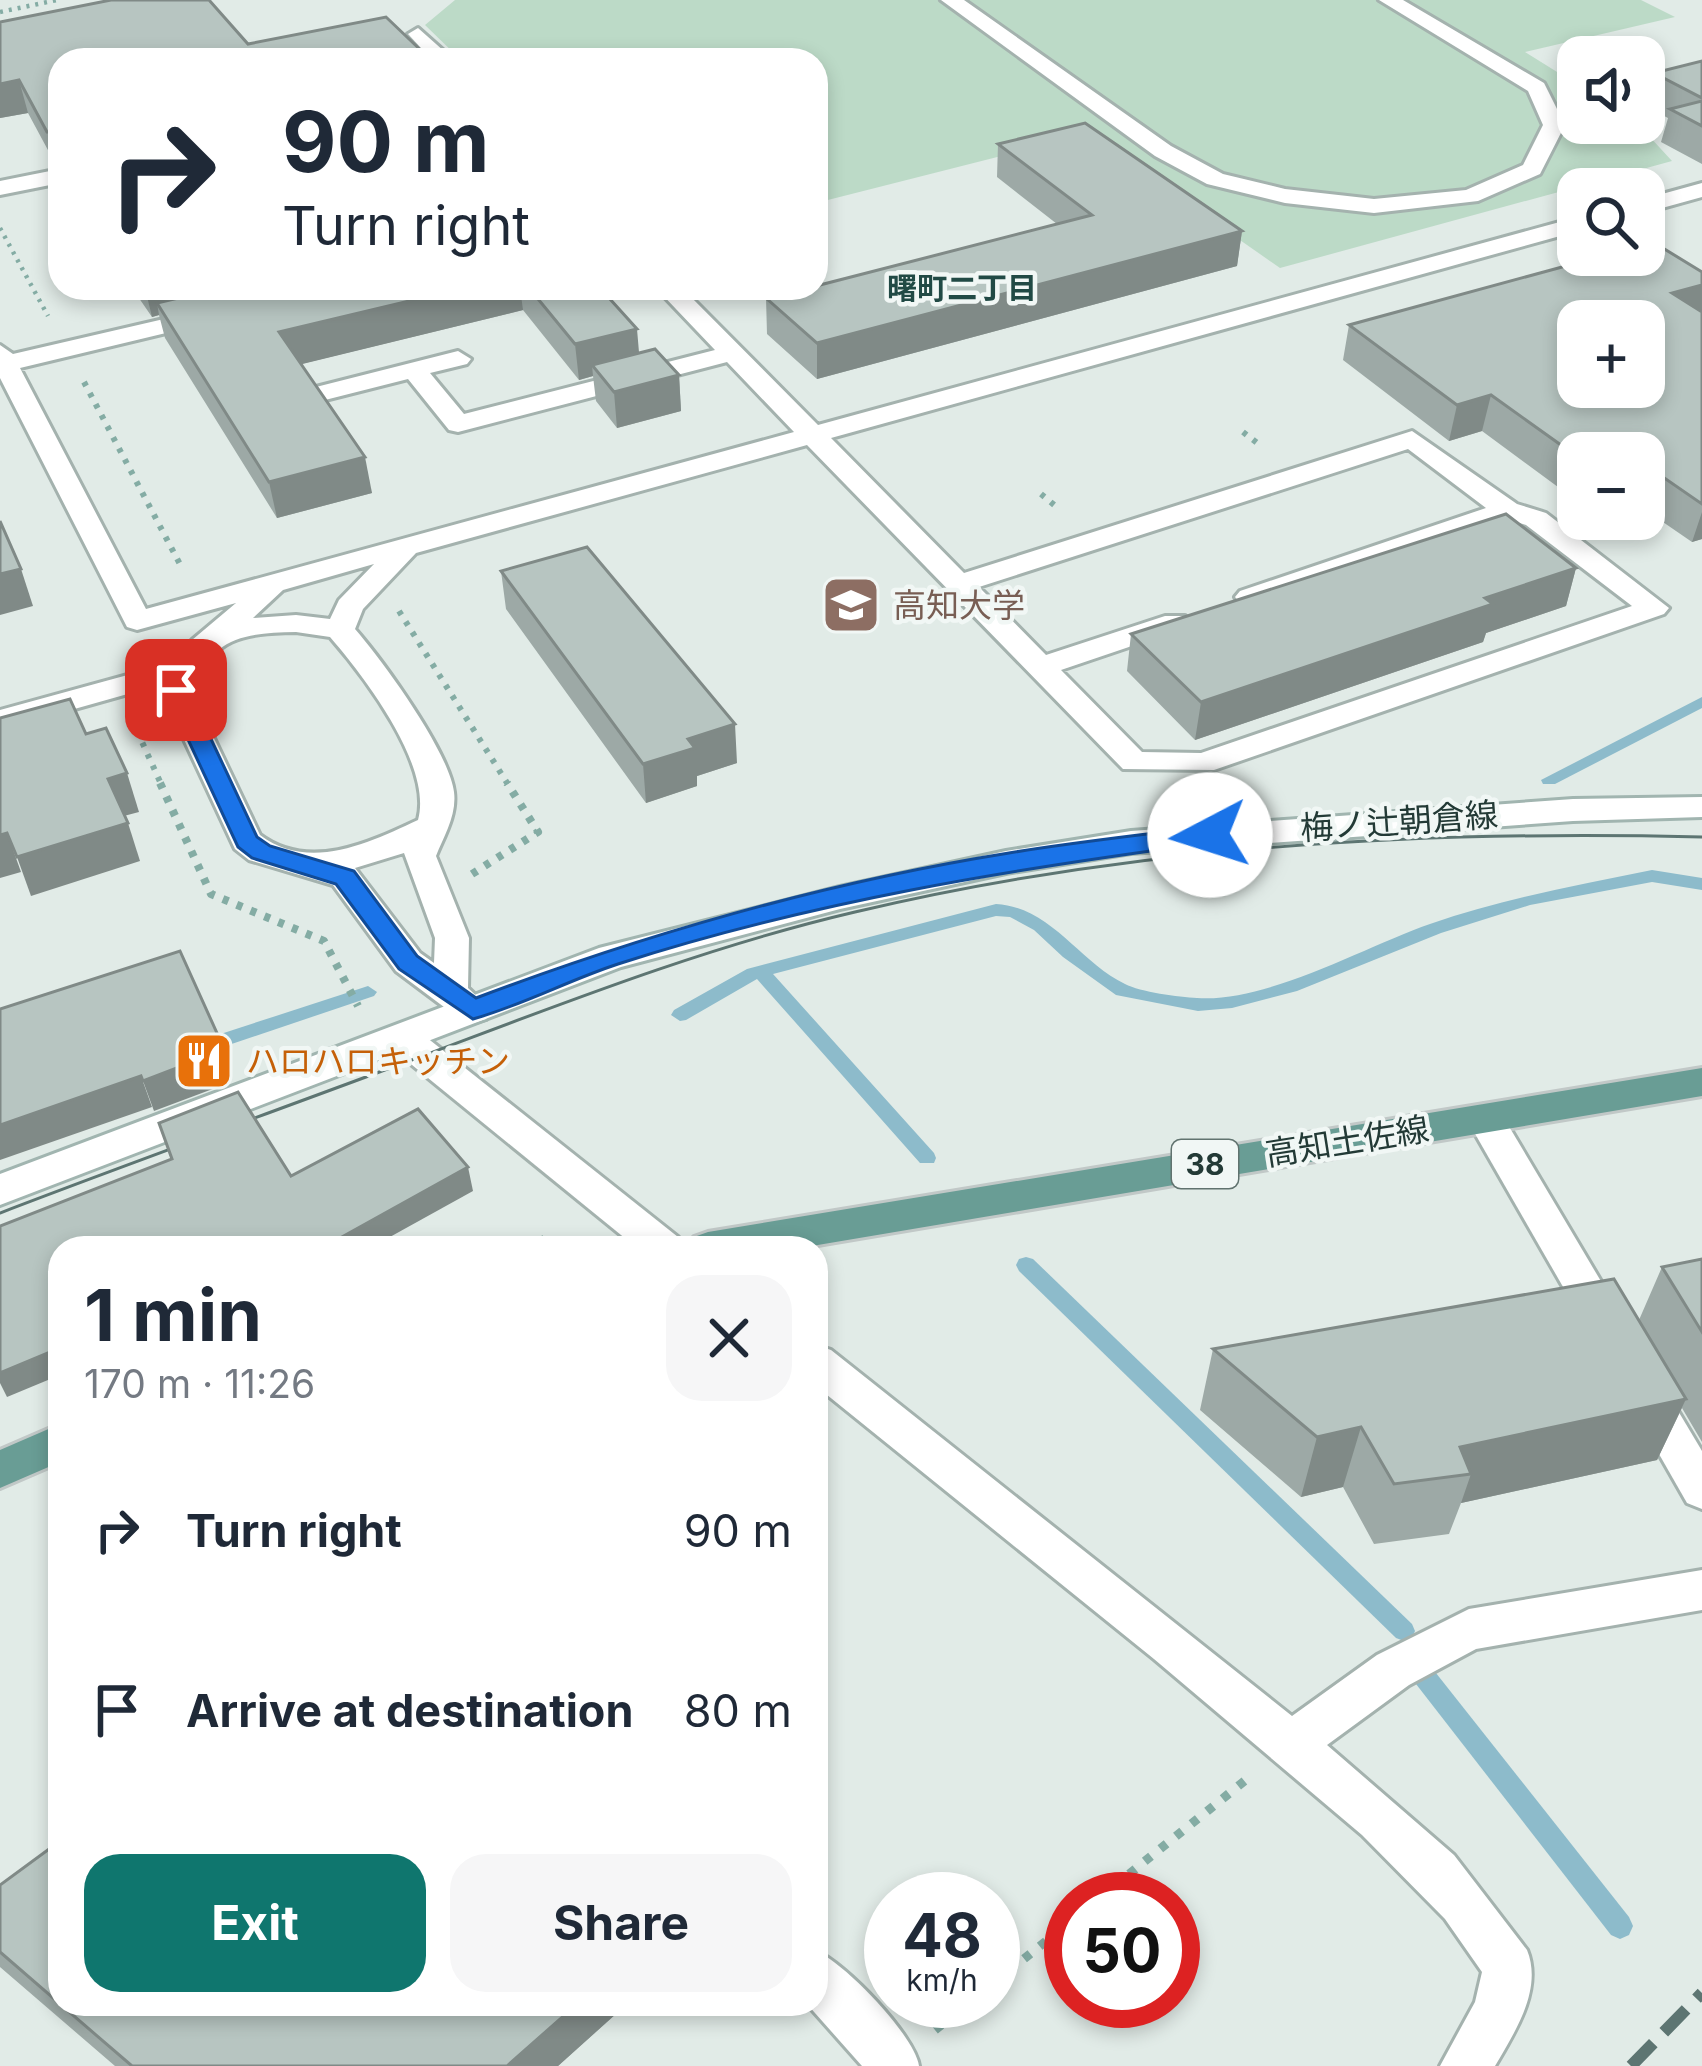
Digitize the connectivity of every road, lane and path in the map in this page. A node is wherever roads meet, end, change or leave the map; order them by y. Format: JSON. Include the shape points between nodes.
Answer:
{"nodes":[{"id":1,"x":57,"y":0,"type":"edge"},
{"id":2,"x":951,"y":0,"type":"edge"},
{"id":3,"x":1389,"y":0,"type":"edge"},
{"id":4,"x":0,"y":12,"type":"edge"},
{"id":5,"x":418,"y":34,"type":"dead end"},
{"id":6,"x":431,"y":48,"type":"edge"},
{"id":7,"x":48,"y":178,"type":"edge"},
{"id":8,"x":0,"y":188,"type":"edge"},
{"id":9,"x":1702,"y":190,"type":"edge"},
{"id":10,"x":1665,"y":200,"type":"edge"},
{"id":11,"x":1557,"y":230,"type":"edge"},
{"id":12,"x":680,"y":300,"type":"edge"},
{"id":13,"x":240,"y":308,"type":"edge"},
{"id":14,"x":732,"y":353,"type":"junction"},
{"id":15,"x":458,"y":359,"type":"dead end"},
{"id":16,"x":2,"y":360,"type":"edge"},
{"id":17,"x":415,"y":370,"type":"junction"},
{"id":18,"x":325,"y":392,"type":"edge"},
{"id":19,"x":814,"y":436,"type":"junction"},
{"id":20,"x":1508,"y":510,"type":"junction"},
{"id":21,"x":405,"y":550,"type":"junction"},
{"id":22,"x":959,"y":584,"type":"junction"},
{"id":23,"x":271,"y":587,"type":"junction"},
{"id":24,"x":340,"y":630,"type":"junction"},
{"id":25,"x":221,"y":634,"type":"junction"},
{"id":26,"x":1040,"y":668,"type":"junction"},
{"id":27,"x":182,"y":669,"type":"junction"},
{"id":28,"x":0,"y":720,"type":"edge"},
{"id":29,"x":1702,"y":807,"type":"edge"},
{"id":30,"x":432,"y":826,"type":"junction"},
{"id":31,"x":310,"y":865,"type":"junction"},
{"id":32,"x":462,"y":1000,"type":"junction"},
{"id":33,"x":403,"y":1038,"type":"junction"},
{"id":34,"x":1702,"y":1082,"type":"edge"},
{"id":35,"x":1486,"y":1118,"type":"junction"},
{"id":36,"x":0,"y":1190,"type":"edge"},
{"id":37,"x":649,"y":1236,"type":"edge"},
{"id":38,"x":780,"y":1236,"type":"edge"},
{"id":39,"x":828,"y":1371,"type":"edge"},
{"id":40,"x":48,"y":1447,"type":"edge"},
{"id":41,"x":0,"y":1469,"type":"edge"},
{"id":42,"x":1702,"y":1490,"type":"edge"},
{"id":43,"x":1702,"y":1590,"type":"edge"},
{"id":44,"x":1291,"y":1744,"type":"junction"},
{"id":45,"x":1132,"y":1872,"type":"edge"},
{"id":46,"x":1044,"y":1943,"type":"edge"},
{"id":47,"x":1020,"y":1962,"type":"edge"},
{"id":48,"x":828,"y":1989,"type":"edge"},
{"id":49,"x":894,"y":2063,"type":"edge"},
{"id":50,"x":1466,"y":2066,"type":"edge"}],
"edges":[{"from":1,"to":4,"type":"path"},
{"from":2,"to":3,"type":"main road","via":[[1163,151],[1215,179],[1374,206],[1470,196],[1532,169],[1554,125],[1537,86]]},
{"from":5,"to":6,"type":"main road"},
{"from":7,"to":8,"type":"main road"},
{"from":9,"to":10,"type":"main road"},
{"from":11,"to":19,"type":"main road"},
{"from":12,"to":14,"type":"main road"},
{"from":13,"to":16,"type":"main road"},
{"from":14,"to":17,"type":"main road","via":[[458,424]]},
{"from":14,"to":19,"type":"main road"},
{"from":15,"to":17,"type":"main road"},
{"from":16,"to":23,"type":"main road","via":[[137,621]]},
{"from":17,"to":18,"type":"main road"},
{"from":19,"to":21,"type":"main road"},
{"from":19,"to":22,"type":"main road"},
{"from":20,"to":22,"type":"main road","via":[[1412,439]]},
{"from":20,"to":26,"type":"main road"},
{"from":20,"to":26,"type":"main road","via":[[1535,518],[1654,608],[1203,763],[1133,763]]},
{"from":21,"to":23,"type":"main road"},
{"from":21,"to":24,"type":"main road","via":[[349,606]]},
{"from":22,"to":26,"type":"main road"},
{"from":23,"to":25,"type":"main road"},
{"from":24,"to":25,"type":"main road","via":[[308,622]]},
{"from":24,"to":30,"type":"main road","via":[[361,651],[437,784]]},
{"from":25,"to":27,"type":"main road"},
{"from":27,"to":28,"type":"main road"},
{"from":27,"to":31,"type":"main road","via":[[176,690],[247,841]]},
{"from":29,"to":32,"type":"main road","name":"梅ノ辻朝倉線","via":[[1131,842],[840,898]]},
{"from":30,"to":31,"type":"main road","via":[[374,854]]},
{"from":30,"to":32,"type":"main road","via":[[419,856],[452,938]]},
{"from":31,"to":32,"type":"main road","via":[[345,878],[408,962]]},
{"from":32,"to":33,"type":"main road","name":"梅ノ辻朝倉線"},
{"from":33,"to":36,"type":"main road","name":"梅ノ辻朝倉線"},
{"from":33,"to":37,"type":"main road"},
{"from":34,"to":35,"type":"main road","name":"高知土佐線","number":"38"},
{"from":35,"to":38,"type":"main road","name":"高知土佐線","number":"38"},
{"from":35,"to":42,"type":"main road"},
{"from":39,"to":44,"type":"main road"},
{"from":40,"to":41,"type":"main road"},
{"from":43,"to":44,"type":"main road","via":[[1469,1630],[1394,1670]]},
{"from":44,"to":45,"type":"path"},
{"from":44,"to":50,"type":"main road","via":[[1443,1874],[1509,1968],[1498,2012]]},
{"from":46,"to":47,"type":"path"},
{"from":48,"to":49,"type":"main road"}]}
